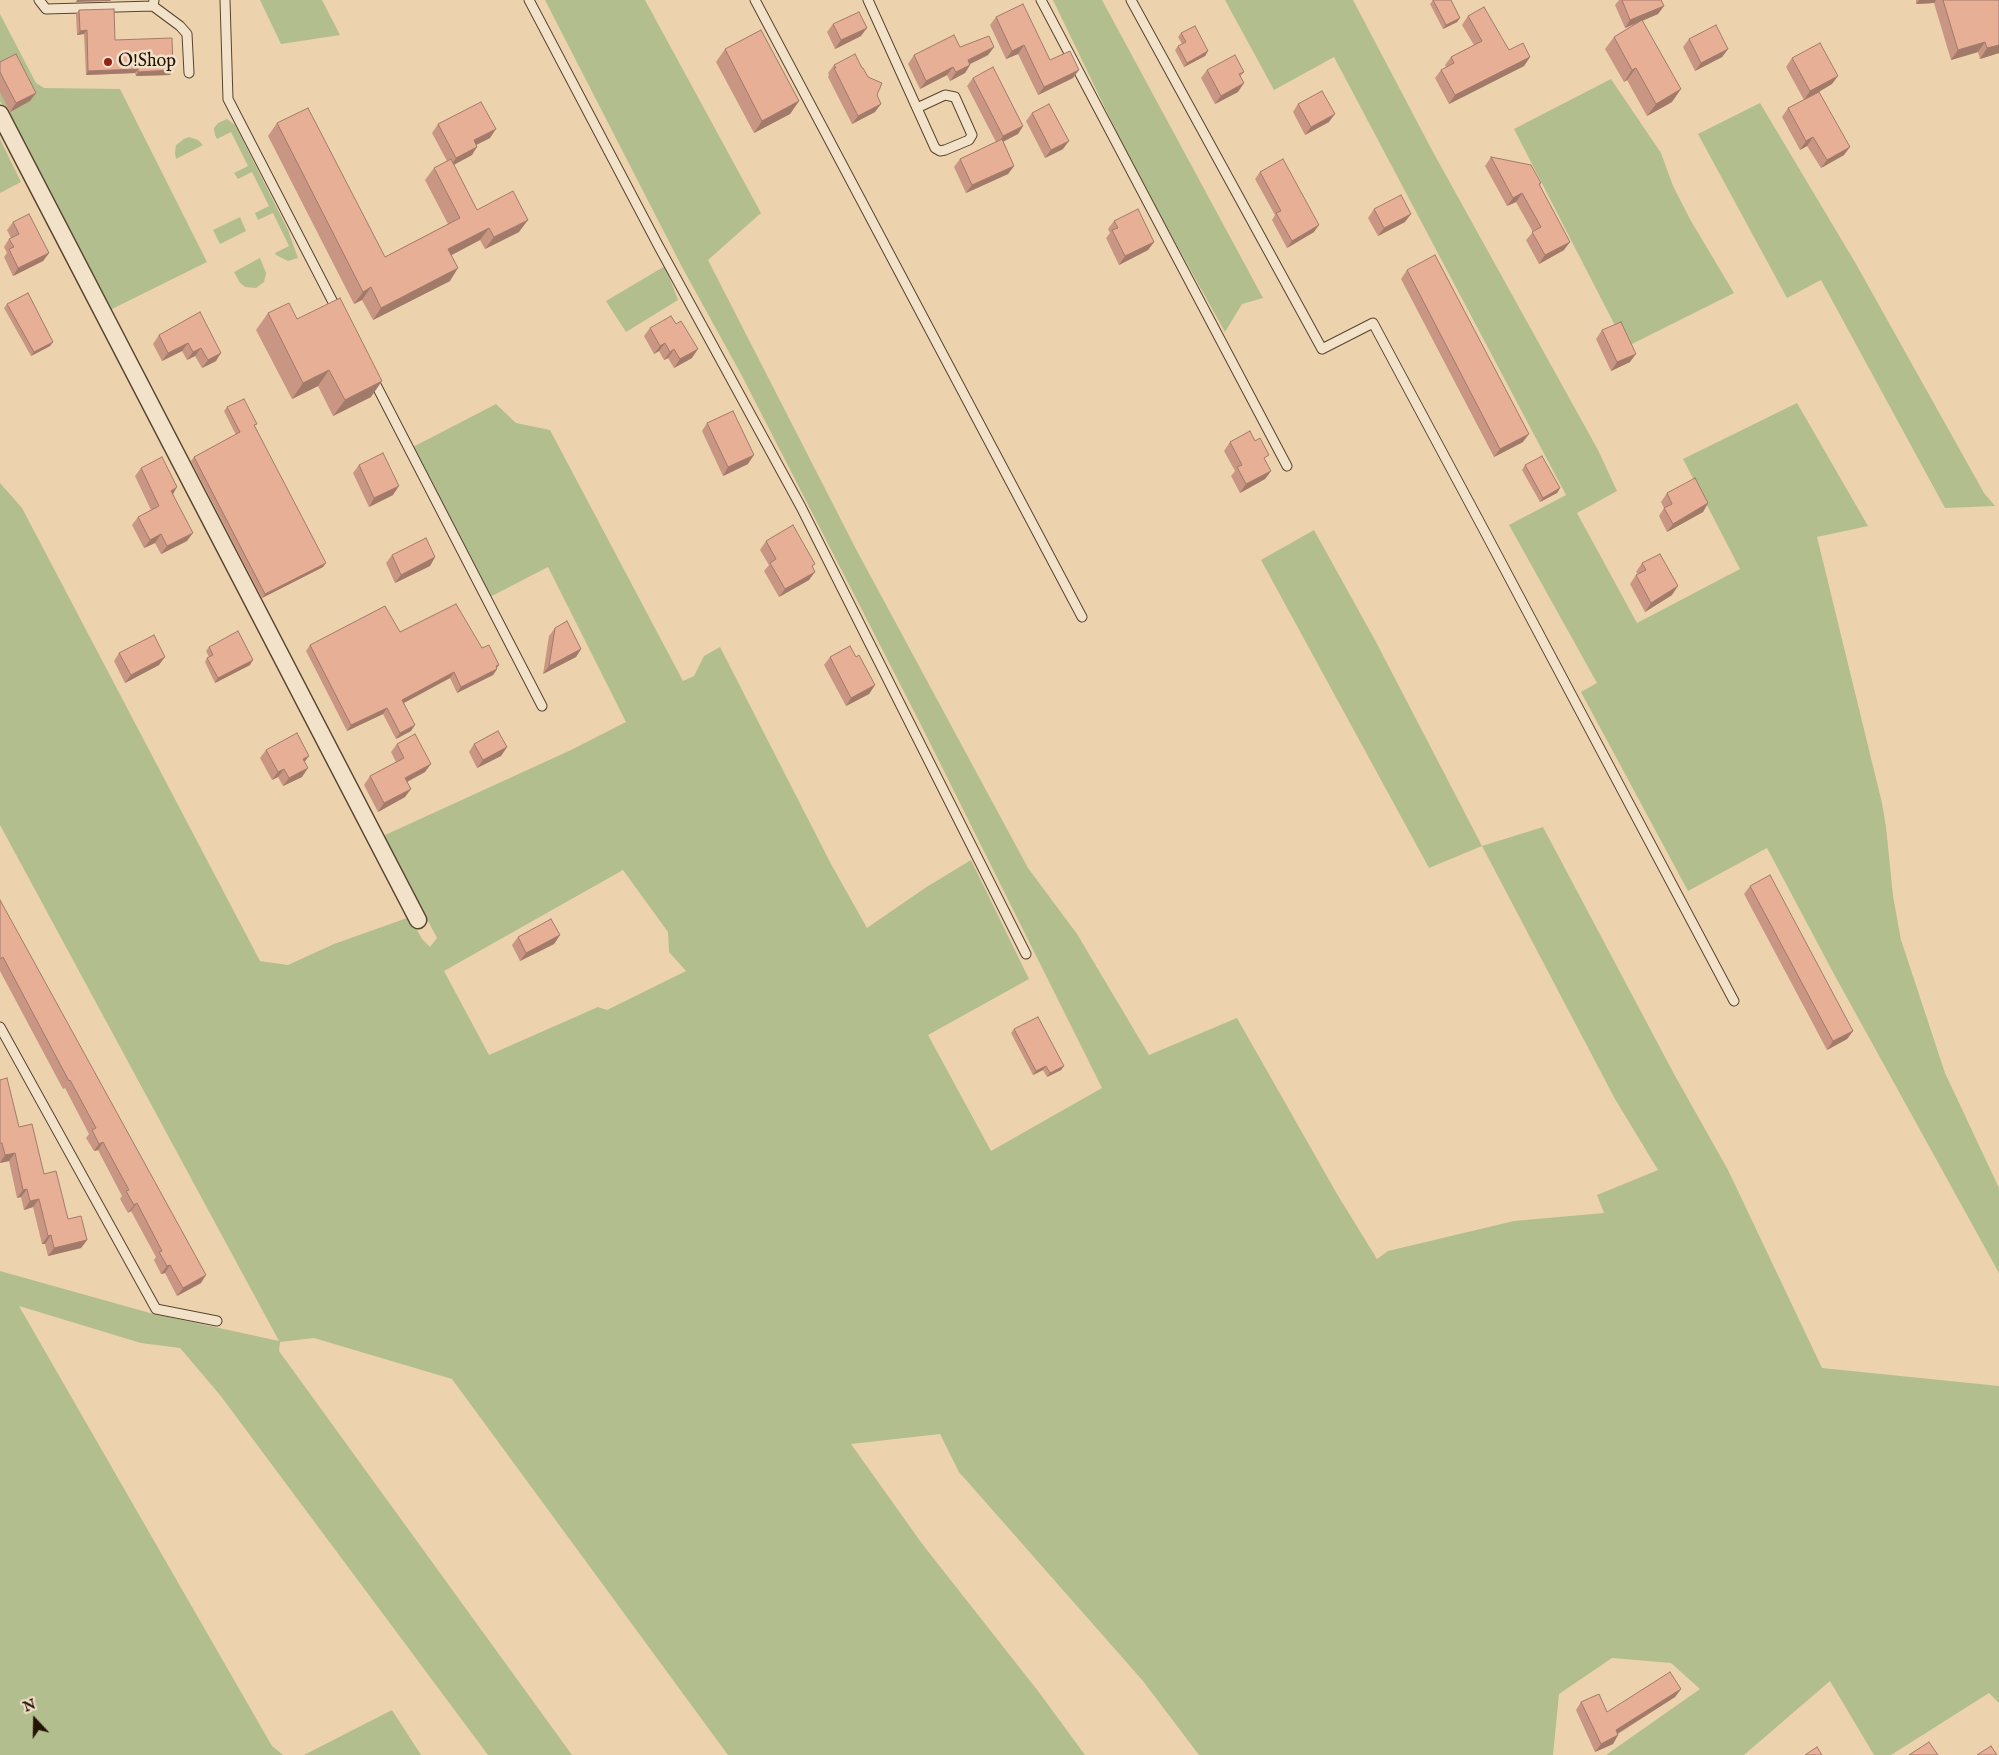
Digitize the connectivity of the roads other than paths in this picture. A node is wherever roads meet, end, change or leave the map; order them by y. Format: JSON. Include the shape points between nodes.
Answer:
{"nodes":[{"id":1,"x":38,"y":0,"type":"edge"},
{"id":2,"x":225,"y":0,"type":"edge"},
{"id":3,"x":529,"y":0,"type":"edge"},
{"id":4,"x":755,"y":0,"type":"edge"},
{"id":5,"x":868,"y":0,"type":"edge"},
{"id":6,"x":1041,"y":0,"type":"edge"},
{"id":7,"x":1131,"y":0,"type":"edge"},
{"id":8,"x":153,"y":3,"type":"edge"},
{"id":9,"x":190,"y":73,"type":"dead end"},
{"id":10,"x":917,"y":108,"type":"junction"},
{"id":11,"x":0,"y":114,"type":"edge"},
{"id":12,"x":343,"y":321,"type":"edge"},
{"id":13,"x":366,"y":365,"type":"edge"},
{"id":14,"x":1287,"y":466,"type":"dead end"},
{"id":15,"x":1082,"y":617,"type":"dead end"},
{"id":16,"x":542,"y":706,"type":"dead end"},
{"id":17,"x":418,"y":920,"type":"dead end"},
{"id":18,"x":1026,"y":954,"type":"dead end"},
{"id":19,"x":1734,"y":1001,"type":"dead end"},
{"id":20,"x":0,"y":1027,"type":"edge"},
{"id":21,"x":217,"y":1321,"type":"dead end"}],
"edges":[{"from":1,"to":8,"type":"lane","via":[[46,9]]},
{"from":2,"to":12,"type":"lane","via":[[228,99]]},
{"from":3,"to":18,"type":"lane","via":[[801,507]]},
{"from":4,"to":15,"type":"lane"},
{"from":5,"to":10,"type":"lane"},
{"from":6,"to":14,"type":"lane"},
{"from":7,"to":19,"type":"lane","via":[[1322,349],[1373,324]]},
{"from":8,"to":9,"type":"lane","via":[[187,34]]},
{"from":10,"to":10,"type":"lane","via":[[935,148],[940,151],[969,140],[972,135],[955,97],[945,95]]},
{"from":11,"to":17,"type":"street"},
{"from":13,"to":16,"type":"lane"},
{"from":20,"to":21,"type":"lane","via":[[156,1309]]}]}
